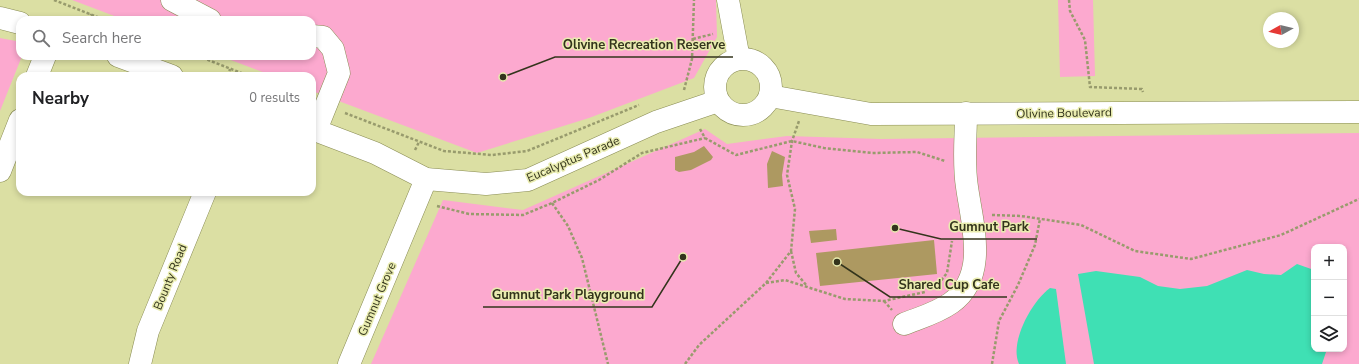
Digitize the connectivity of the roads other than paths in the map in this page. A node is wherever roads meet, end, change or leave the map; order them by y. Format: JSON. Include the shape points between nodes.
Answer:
{"nodes":[{"id":1,"x":172,"y":0,"type":"edge"},
{"id":2,"x":728,"y":0,"type":"edge"},
{"id":3,"x":202,"y":16,"type":"edge"},
{"id":4,"x":0,"y":18,"type":"edge"},
{"id":5,"x":16,"y":22,"type":"edge"},
{"id":6,"x":316,"y":36,"type":"edge"},
{"id":7,"x":739,"y":59,"type":"junction"},
{"id":8,"x":43,"y":60,"type":"edge"},
{"id":9,"x":129,"y":60,"type":"edge"},
{"id":10,"x":39,"y":72,"type":"edge"},
{"id":11,"x":161,"y":72,"type":"edge"},
{"id":12,"x":770,"y":96,"type":"junction"},
{"id":13,"x":718,"y":101,"type":"junction"},
{"id":14,"x":1359,"y":112,"type":"edge"},
{"id":15,"x":966,"y":113,"type":"junction"},
{"id":16,"x":316,"y":125,"type":"edge"},
{"id":17,"x":16,"y":130,"type":"edge"},
{"id":18,"x":316,"y":130,"type":"edge"},
{"id":19,"x":0,"y":171,"type":"edge"},
{"id":20,"x":426,"y":179,"type":"junction"},
{"id":21,"x":203,"y":196,"type":"edge"},
{"id":22,"x":904,"y":324,"type":"dead end"},
{"id":23,"x":140,"y":364,"type":"edge"},
{"id":24,"x":349,"y":364,"type":"edge"}],
"edges":[{"from":1,"to":3,"type":"street"},
{"from":2,"to":7,"type":"street"},
{"from":4,"to":5,"type":"street"},
{"from":6,"to":16,"type":"street","via":[[323,37],[333,49],[339,73]]},
{"from":7,"to":12,"type":"street","via":[[753,61],[765,69],[770,78]]},
{"from":7,"to":13,"type":"street","via":[[726,65],[719,72],[715,81]]},
{"from":8,"to":10,"type":"street"},
{"from":9,"to":11,"type":"street"},
{"from":12,"to":13,"type":"street","via":[[758,111],[744,116],[725,110]]},
{"from":12,"to":15,"type":"street","name":"Olivine Boulevard","via":[[870,114]]},
{"from":13,"to":20,"type":"street","name":"Eucalyptus Parade","via":[[656,122],[528,180],[486,184]]},
{"from":14,"to":15,"type":"street","name":"Olivine Boulevard"},
{"from":15,"to":22,"type":"street","via":[[966,184],[962,223],[975,234],[975,262],[966,288],[951,303]]},
{"from":17,"to":19,"type":"street"},
{"from":18,"to":20,"type":"street","name":"Eucalyptus Parade","via":[[375,153]]},
{"from":20,"to":24,"type":"street","name":"Gumnut Grove"},
{"from":21,"to":23,"type":"street","name":"Bounty Road","via":[[148,331]]}]}
